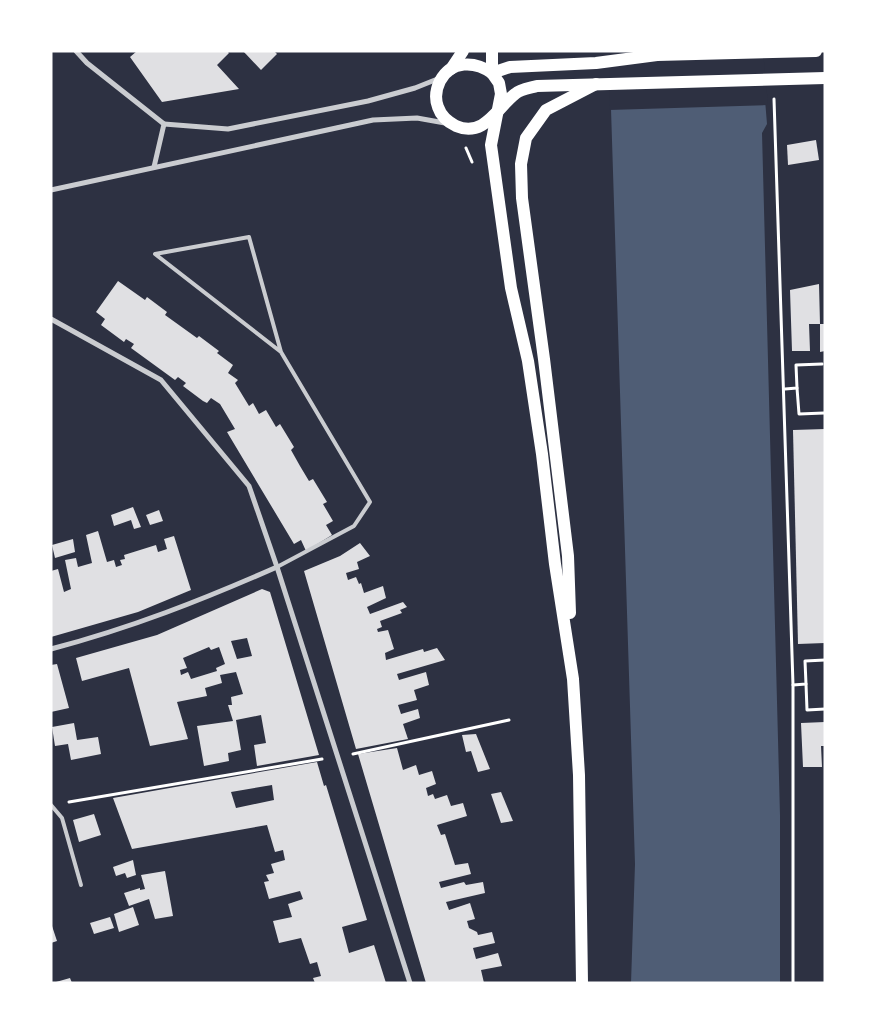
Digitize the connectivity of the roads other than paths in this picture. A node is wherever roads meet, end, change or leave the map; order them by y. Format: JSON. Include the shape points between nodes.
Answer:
{"nodes":[{"id":1,"x":76,"y":51,"type":"edge"},
{"id":2,"x":463,"y":51,"type":"edge"},
{"id":3,"x":492,"y":51,"type":"edge"},
{"id":4,"x":622,"y":51,"type":"edge"},
{"id":5,"x":816,"y":51,"type":"edge"},
{"id":6,"x":789,"y":52,"type":"edge"},
{"id":7,"x":657,"y":55,"type":"junction"},
{"id":8,"x":446,"y":73,"type":"junction"},
{"id":9,"x":492,"y":73,"type":"junction"},
{"id":10,"x":825,"y":78,"type":"edge"},
{"id":11,"x":596,"y":84,"type":"junction"},
{"id":12,"x":496,"y":113,"type":"junction"},
{"id":13,"x":164,"y":124,"type":"junction"},
{"id":14,"x":451,"y":124,"type":"junction"},
{"id":15,"x":154,"y":167,"type":"junction"},
{"id":16,"x":51,"y":190,"type":"edge"},
{"id":17,"x":51,"y":319,"type":"edge"},
{"id":18,"x":281,"y":352,"type":"junction"},
{"id":19,"x":277,"y":567,"type":"junction"},
{"id":20,"x":51,"y":649,"type":"edge"},
{"id":21,"x":573,"y":679,"type":"junction"},
{"id":22,"x":51,"y":806,"type":"edge"},
{"id":23,"x":81,"y":885,"type":"dead end"},
{"id":24,"x":410,"y":983,"type":"edge"},
{"id":25,"x":582,"y":983,"type":"edge"}],
"edges":[{"from":1,"to":13,"type":"street"},
{"from":2,"to":8,"type":"main road"},
{"from":3,"to":9,"type":"main road"},
{"from":4,"to":7,"type":"main road"},
{"from":5,"to":6,"type":"main road"},
{"from":6,"to":7,"type":"main road"},
{"from":7,"to":9,"type":"main road","via":[[596,63],[510,67]]},
{"from":8,"to":9,"type":"main road","via":[[461,64],[472,64]]},
{"from":8,"to":13,"type":"street","via":[[415,88],[368,101],[228,129]]},
{"from":8,"to":14,"type":"main road","via":[[437,87],[436,98],[443,117]]},
{"from":9,"to":12,"type":"main road","via":[[501,94]]},
{"from":10,"to":11,"type":"main road"},
{"from":11,"to":12,"type":"main road","via":[[537,86],[516,92]]},
{"from":11,"to":21,"type":"main road","via":[[546,110],[526,138],[521,164],[522,198],[568,556]]},
{"from":12,"to":14,"type":"main road","via":[[481,126],[471,129]]},
{"from":12,"to":21,"type":"main road","via":[[491,145],[511,288],[528,361],[541,444]]},
{"from":13,"to":15,"type":"street"},
{"from":14,"to":15,"type":"street","via":[[418,118],[373,120]]},
{"from":15,"to":16,"type":"street"},
{"from":17,"to":19,"type":"street","via":[[162,380],[249,486]]},
{"from":18,"to":18,"type":"lane","via":[[249,237],[155,254],[171,267]]},
{"from":18,"to":19,"type":"lane","via":[[370,502],[354,526]]},
{"from":19,"to":20,"type":"street","via":[[185,607],[98,637]]},
{"from":19,"to":24,"type":"street"},
{"from":21,"to":25,"type":"main road","via":[[579,775]]},
{"from":22,"to":23,"type":"lane","via":[[62,818]]}]}
